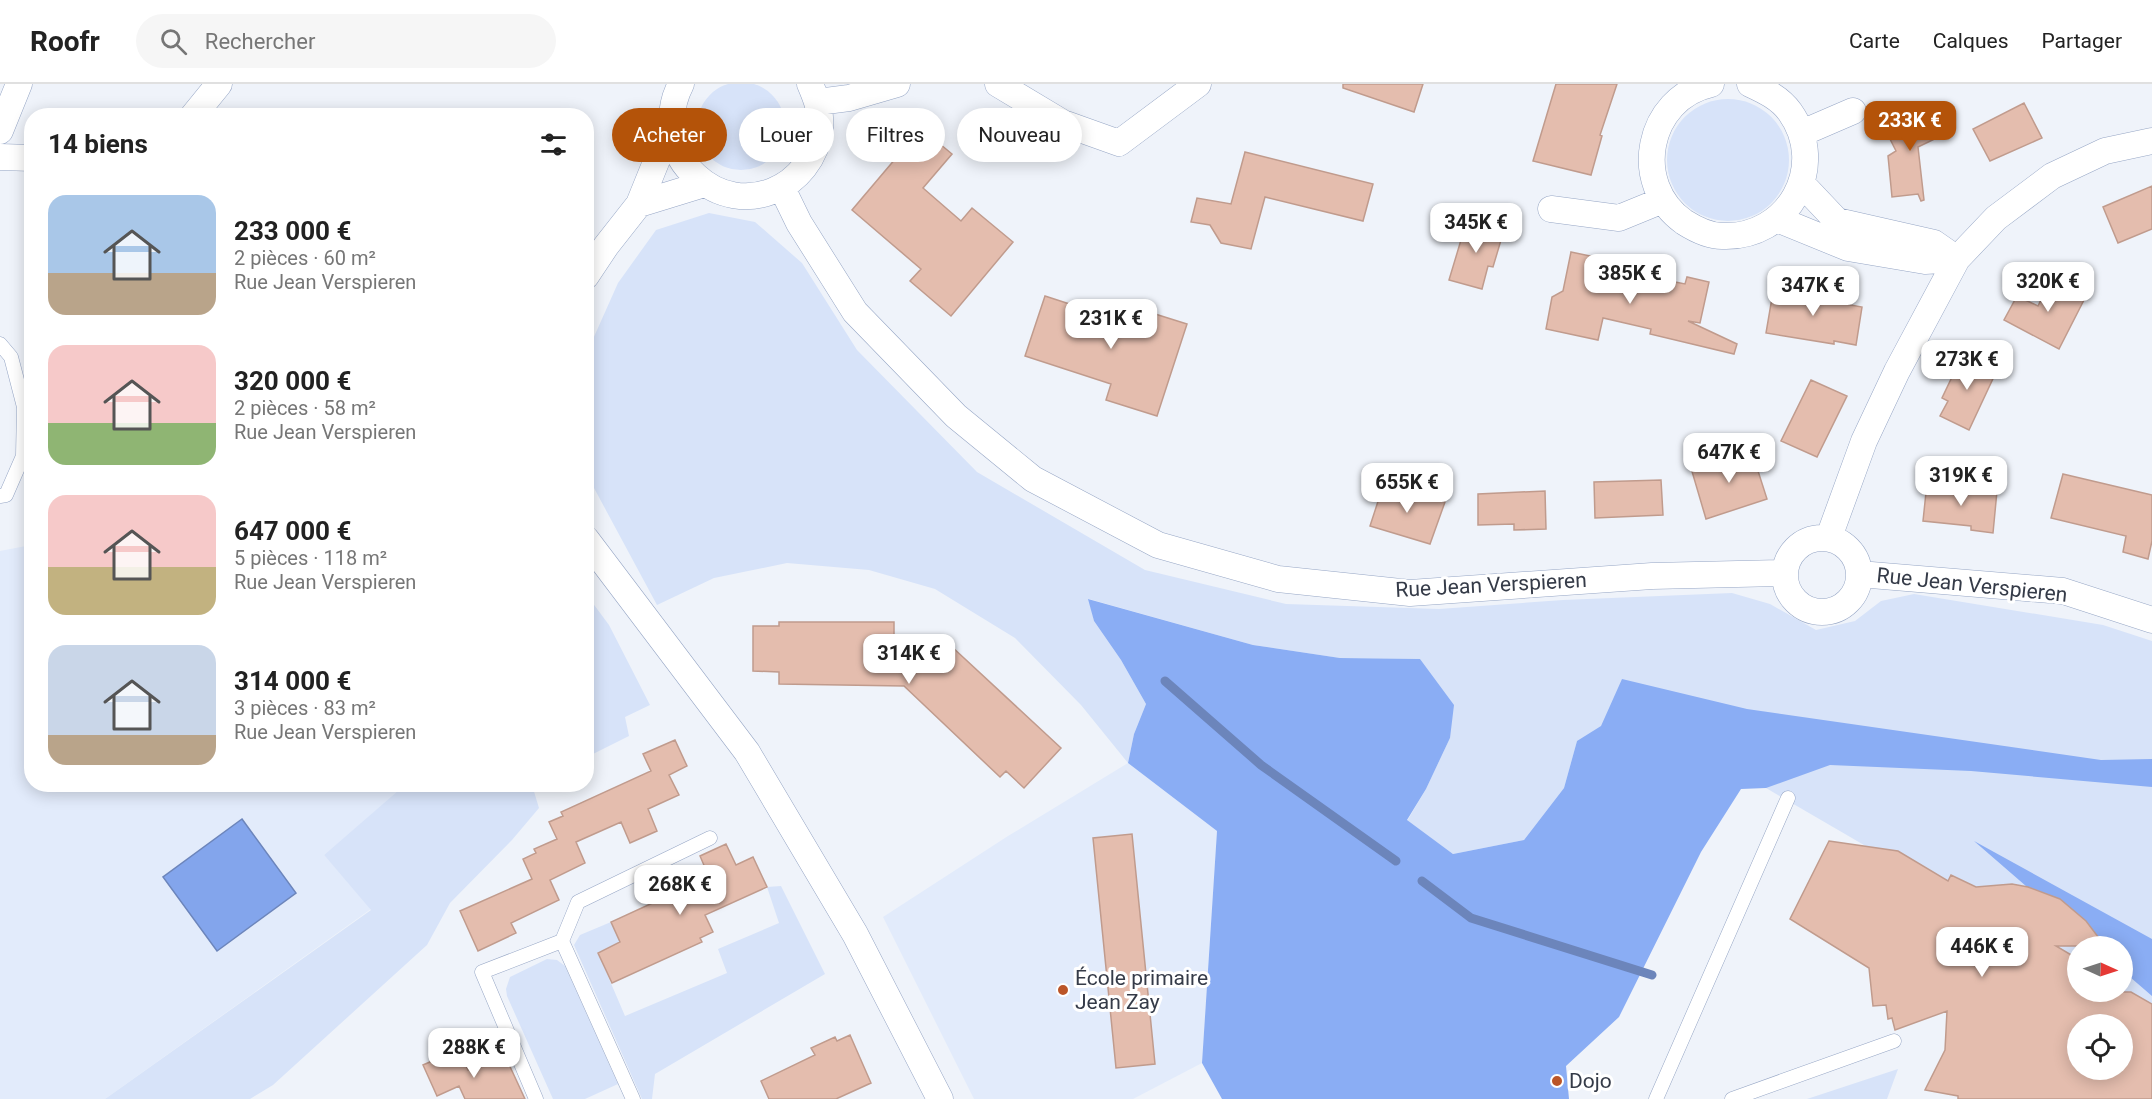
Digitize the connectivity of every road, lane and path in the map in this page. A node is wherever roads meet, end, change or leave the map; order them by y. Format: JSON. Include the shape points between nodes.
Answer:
{"nodes":[{"id":1,"x":19,"y":84,"type":"edge"},
{"id":2,"x":219,"y":84,"type":"edge"},
{"id":3,"x":897,"y":84,"type":"edge"},
{"id":4,"x":998,"y":84,"type":"edge"},
{"id":5,"x":1198,"y":84,"type":"edge"},
{"id":6,"x":1711,"y":84,"type":"edge"},
{"id":7,"x":1750,"y":84,"type":"edge"},
{"id":8,"x":679,"y":85,"type":"edge"},
{"id":9,"x":814,"y":93,"type":"edge"},
{"id":10,"x":200,"y":108,"type":"edge"},
{"id":11,"x":673,"y":108,"type":"edge"},
{"id":12,"x":1853,"y":111,"type":"dead end"},
{"id":13,"x":0,"y":131,"type":"edge"},
{"id":14,"x":1802,"y":133,"type":"junction"},
{"id":15,"x":2152,"y":141,"type":"edge"},
{"id":16,"x":0,"y":157,"type":"edge"},
{"id":17,"x":24,"y":158,"type":"edge"},
{"id":18,"x":656,"y":162,"type":"edge"},
{"id":19,"x":684,"y":162,"type":"edge"},
{"id":20,"x":704,"y":184,"type":"junction"},
{"id":21,"x":1802,"y":184,"type":"junction"},
{"id":22,"x":782,"y":188,"type":"junction"},
{"id":23,"x":1663,"y":200,"type":"junction"},
{"id":24,"x":639,"y":204,"type":"junction"},
{"id":25,"x":1551,"y":209,"type":"dead end"},
{"id":26,"x":1777,"y":219,"type":"junction"},
{"id":27,"x":1957,"y":259,"type":"junction"},
{"id":28,"x":594,"y":264,"type":"edge"},
{"id":29,"x":0,"y":344,"type":"edge"},
{"id":30,"x":0,"y":496,"type":"edge"},
{"id":31,"x":1829,"y":537,"type":"junction"},
{"id":32,"x":594,"y":551,"type":"edge"},
{"id":33,"x":1784,"y":573,"type":"junction"},
{"id":34,"x":1859,"y":574,"type":"junction"},
{"id":35,"x":2152,"y":620,"type":"edge"},
{"id":36,"x":1788,"y":798,"type":"dead end"},
{"id":37,"x":710,"y":838,"type":"dead end"},
{"id":38,"x":562,"y":941,"type":"junction"},
{"id":39,"x":1894,"y":1041,"type":"dead end"},
{"id":40,"x":629,"y":1098,"type":"edge"},
{"id":41,"x":536,"y":1099,"type":"edge"},
{"id":42,"x":940,"y":1099,"type":"edge"},
{"id":43,"x":1656,"y":1099,"type":"edge"},
{"id":44,"x":1732,"y":1099,"type":"edge"}],
"edges":[{"from":1,"to":13,"type":"street"},
{"from":2,"to":10,"type":"street"},
{"from":3,"to":9,"type":"street","via":[[849,98]]},
{"from":4,"to":5,"type":"street","via":[[1064,123],[1119,143]]},
{"from":6,"to":23,"type":"street","via":[[1678,100],[1662,119],[1652,142],[1651,167]]},
{"from":7,"to":14,"type":"street","via":[[1771,94],[1790,111]]},
{"from":8,"to":11,"type":"street"},
{"from":9,"to":22,"type":"street","via":[[820,127],[815,151],[801,172]]},
{"from":12,"to":14,"type":"street"},
{"from":14,"to":21,"type":"street","via":[[1806,158]]},
{"from":15,"to":27,"type":"street","via":[[2105,151],[2052,176],[1996,218]]},
{"from":16,"to":17,"type":"street"},
{"from":18,"to":24,"type":"street"},
{"from":19,"to":20,"type":"street"},
{"from":20,"to":22,"type":"street","via":[[742,197]]},
{"from":20,"to":24,"type":"street"},
{"from":21,"to":26,"type":"street","via":[[1790,207]]},
{"from":21,"to":27,"type":"street","via":[[1837,221],[1934,243]]},
{"from":22,"to":33,"type":"street","name":"Rue Jean Verspieren","via":[[799,224],[855,312],[956,416],[1033,479],[1158,544],[1278,579],[1410,593],[1652,576]]},
{"from":23,"to":25,"type":"street","via":[[1619,218]]},
{"from":23,"to":26,"type":"street","via":[[1673,214],[1695,229],[1720,236],[1746,235]]},
{"from":24,"to":28,"type":"street"},
{"from":26,"to":27,"type":"street","via":[[1848,248],[1925,261]]},
{"from":27,"to":31,"type":"street","via":[[1864,441]]},
{"from":29,"to":30,"type":"lane","via":[[11,357],[24,407],[23,456],[6,495]]},
{"from":31,"to":33,"type":"street","via":[[1816,537],[1794,549]]},
{"from":31,"to":34,"type":"street","via":[[1851,550]]},
{"from":32,"to":42,"type":"street","via":[[747,752],[855,934]]},
{"from":33,"to":34,"type":"street","via":[[1791,596],[1799,604],[1821,613],[1844,606],[1858,586]]},
{"from":34,"to":35,"type":"street","name":"Rue Jean Verspieren","via":[[2063,591]]},
{"from":36,"to":43,"type":"lane"},
{"from":37,"to":38,"type":"lane","via":[[578,902]]},
{"from":38,"to":40,"type":"lane"},
{"from":38,"to":41,"type":"lane","via":[[482,972]]},
{"from":39,"to":44,"type":"lane"}]}
